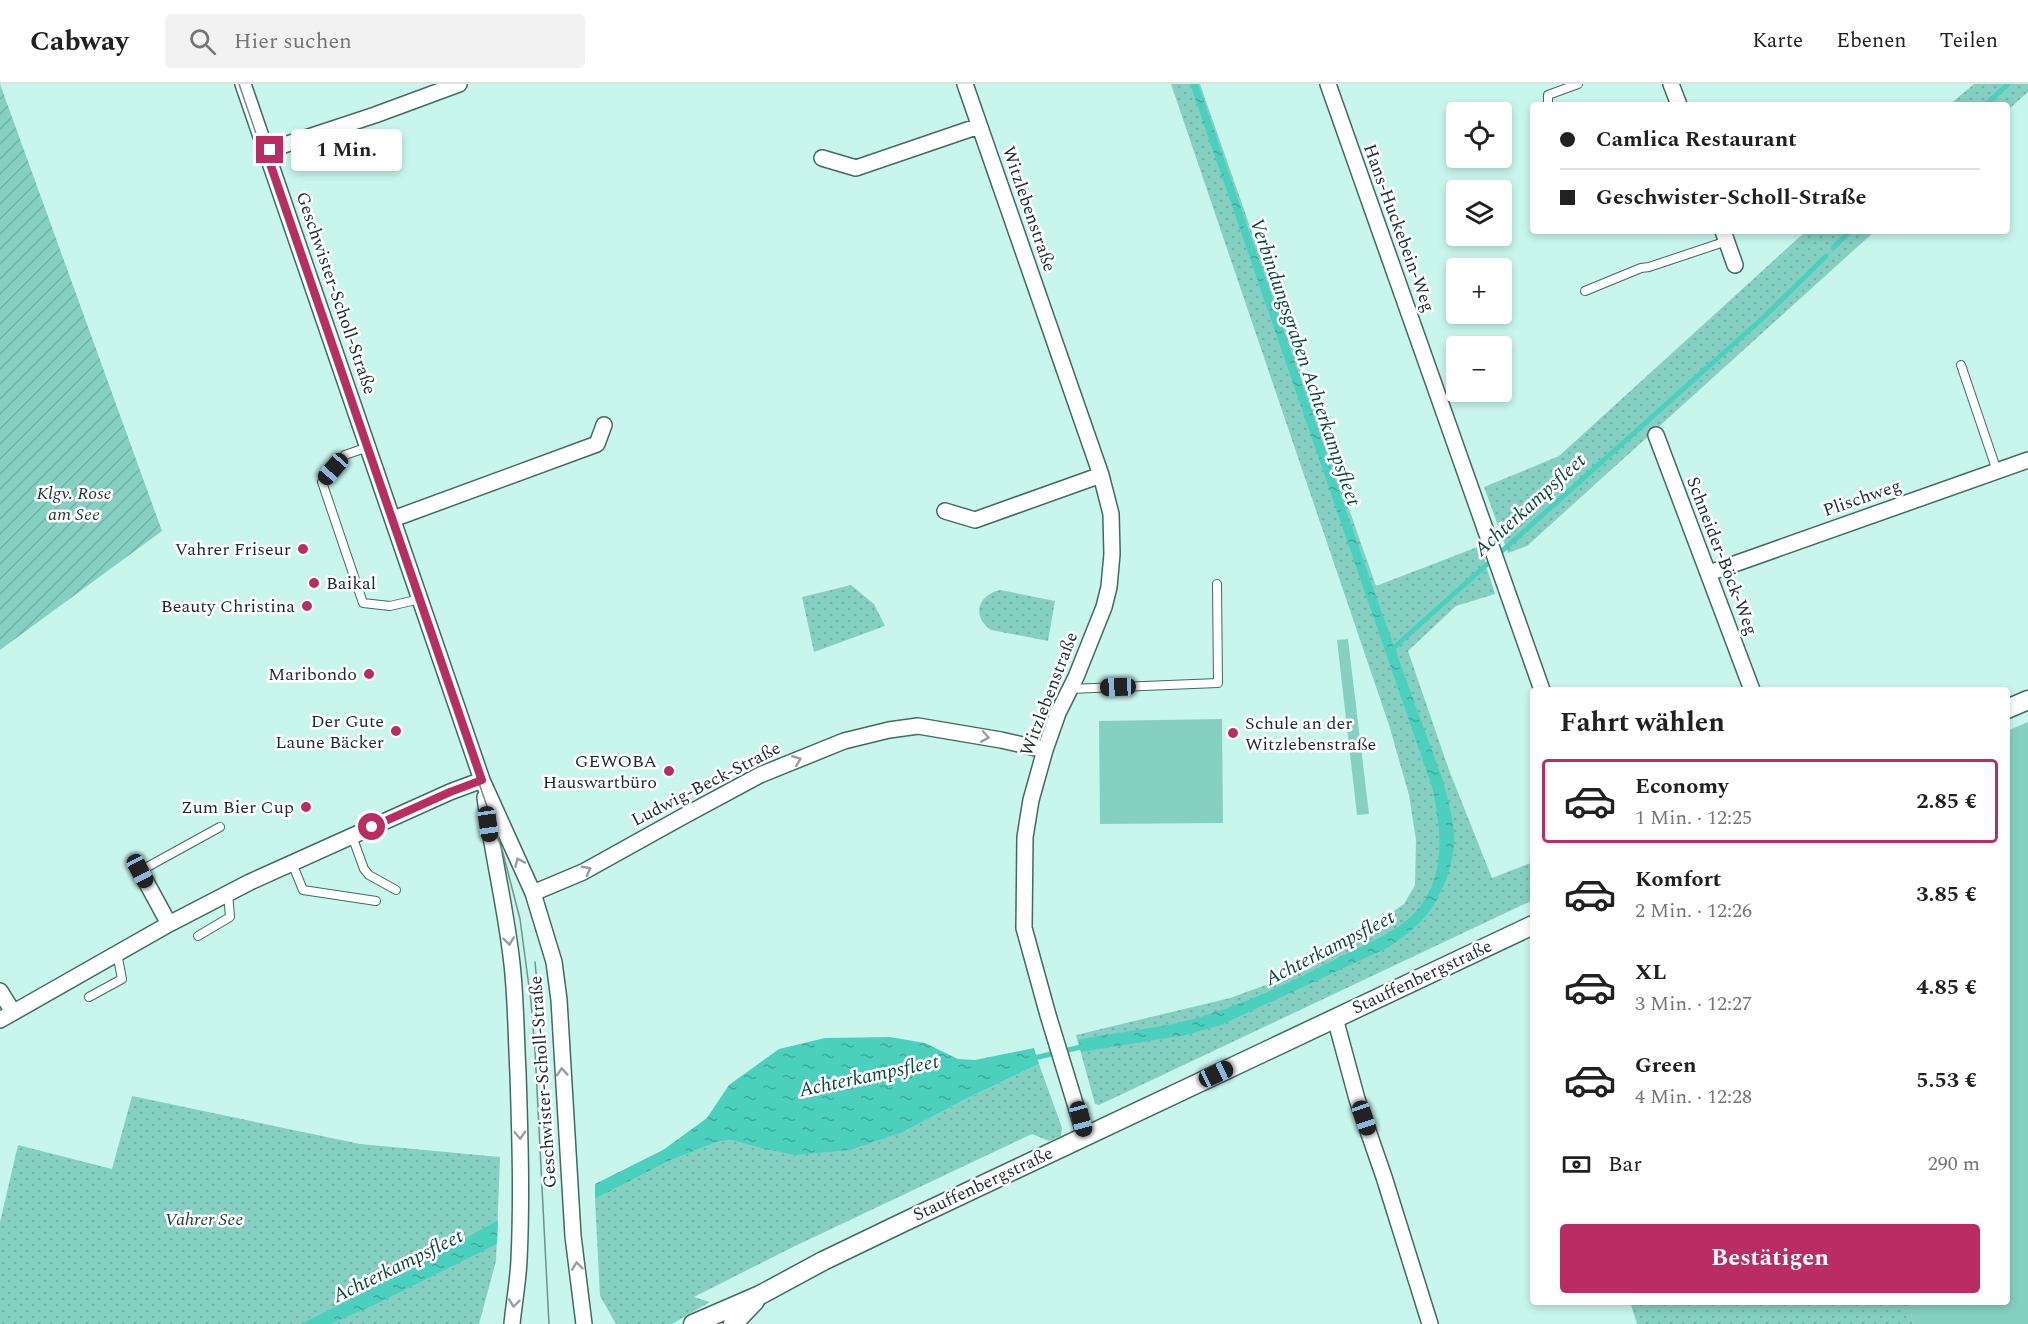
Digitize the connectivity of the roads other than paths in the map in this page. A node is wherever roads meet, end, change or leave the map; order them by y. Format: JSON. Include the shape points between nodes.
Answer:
{"nodes":[{"id":1,"x":243,"y":84,"type":"edge"},
{"id":2,"x":459,"y":84,"type":"edge"},
{"id":3,"x":965,"y":84,"type":"edge"},
{"id":4,"x":1328,"y":84,"type":"edge"},
{"id":5,"x":1578,"y":84,"type":"edge"},
{"id":6,"x":1671,"y":84,"type":"edge"},
{"id":7,"x":1548,"y":102,"type":"edge"},
{"id":8,"x":1677,"y":102,"type":"edge"},
{"id":9,"x":980,"y":126,"type":"junction"},
{"id":10,"x":266,"y":151,"type":"junction"},
{"id":11,"x":822,"y":159,"type":"dead end"},
{"id":12,"x":1725,"y":236,"type":"edge"},
{"id":13,"x":1735,"y":265,"type":"dead end"},
{"id":14,"x":1585,"y":291,"type":"dead end"},
{"id":15,"x":1961,"y":365,"type":"dead end"},
{"id":16,"x":604,"y":425,"type":"dead end"},
{"id":17,"x":1656,"y":435,"type":"dead end"},
{"id":18,"x":368,"y":447,"type":"junction"},
{"id":19,"x":2028,"y":460,"type":"edge"},
{"id":20,"x":1997,"y":471,"type":"junction"},
{"id":21,"x":1101,"y":475,"type":"junction"},
{"id":22,"x":945,"y":512,"type":"dead end"},
{"id":23,"x":393,"y":519,"type":"junction"},
{"id":24,"x":1709,"y":573,"type":"junction"},
{"id":25,"x":1217,"y":584,"type":"dead end"},
{"id":26,"x":420,"y":599,"type":"junction"},
{"id":27,"x":1541,"y":687,"type":"edge"},
{"id":28,"x":1751,"y":687,"type":"edge"},
{"id":29,"x":1070,"y":689,"type":"junction"},
{"id":30,"x":2028,"y":700,"type":"edge"},
{"id":31,"x":2010,"y":708,"type":"edge"},
{"id":32,"x":1045,"y":750,"type":"junction"},
{"id":33,"x":482,"y":780,"type":"junction"},
{"id":34,"x":220,"y":827,"type":"dead end"},
{"id":35,"x":351,"y":836,"type":"junction"},
{"id":36,"x":292,"y":863,"type":"junction"},
{"id":37,"x":139,"y":868,"type":"joint"},
{"id":38,"x":396,"y":890,"type":"dead end"},
{"id":39,"x":228,"y":893,"type":"junction"},
{"id":40,"x":533,"y":893,"type":"junction"},
{"id":41,"x":376,"y":902,"type":"dead end"},
{"id":42,"x":169,"y":924,"type":"junction"},
{"id":43,"x":1530,"y":926,"type":"edge"},
{"id":44,"x":198,"y":936,"type":"dead end"},
{"id":45,"x":117,"y":953,"type":"junction"},
{"id":46,"x":0,"y":991,"type":"edge"},
{"id":47,"x":88,"y":996,"type":"dead end"},
{"id":48,"x":6,"y":1016,"type":"edge"},
{"id":49,"x":1335,"y":1018,"type":"junction"},
{"id":50,"x":1085,"y":1136,"type":"junction"},
{"id":51,"x":760,"y":1295,"type":"junction"},
{"id":52,"x":512,"y":1324,"type":"edge"},
{"id":53,"x":584,"y":1324,"type":"edge"},
{"id":54,"x":693,"y":1324,"type":"edge"},
{"id":55,"x":733,"y":1324,"type":"edge"},
{"id":56,"x":1430,"y":1324,"type":"edge"}],
"edges":[{"from":1,"to":10,"type":"street","name":"Geschwister-Scholl-Straße"},
{"from":2,"to":10,"type":"street"},
{"from":3,"to":9,"type":"street","name":"Witzlebenstraße"},
{"from":4,"to":27,"type":"street","name":"Hans-Huckebein-Weg"},
{"from":5,"to":7,"type":"lane","via":[[1548,95]]},
{"from":6,"to":8,"type":"street"},
{"from":9,"to":11,"type":"street","via":[[856,168]]},
{"from":9,"to":21,"type":"street","name":"Witzlebenstraße"},
{"from":10,"to":18,"type":"street","name":"Geschwister-Scholl-Straße"},
{"from":12,"to":13,"type":"street"},
{"from":12,"to":14,"type":"lane"},
{"from":15,"to":20,"type":"lane"},
{"from":16,"to":23,"type":"street","via":[[597,444]]},
{"from":17,"to":24,"type":"street","name":"Schneider-Böck-Weg"},
{"from":18,"to":23,"type":"street","name":"Geschwister-Scholl-Straße"},
{"from":18,"to":26,"type":"lane","via":[[345,455],[322,482],[363,603],[390,606]]},
{"from":19,"to":20,"type":"street","name":"Plischweg"},
{"from":20,"to":24,"type":"street","name":"Plischweg"},
{"from":21,"to":22,"type":"street","via":[[975,520]]},
{"from":21,"to":29,"type":"street","name":"Witzlebenstraße","via":[[1111,514],[1109,587]]},
{"from":23,"to":26,"type":"street","name":"Geschwister-Scholl-Straße"},
{"from":24,"to":28,"type":"street","name":"Schneider-Böck-Weg"},
{"from":25,"to":29,"type":"lane","via":[[1218,683]]},
{"from":26,"to":33,"type":"street","name":"Geschwister-Scholl-Straße"},
{"from":29,"to":32,"type":"street","name":"Witzlebenstraße"},
{"from":30,"to":31,"type":"street"},
{"from":40,"to":32,"type":"street","name":"Ludwig-Beck-Straße","one_way":true,"via":[[583,872],[760,775],[844,741],[918,726]]},
{"from":32,"to":50,"type":"street","name":"Witzlebenstraße","via":[[1025,837],[1024,928]]},
{"from":33,"to":35,"type":"street"},
{"from":40,"to":33,"type":"street","name":"Geschwister-Scholl-Straße","one_way":true},
{"from":33,"to":52,"type":"street","name":"Geschwister-Scholl-Straße","one_way":true,"via":[[504,906],[515,1003],[520,1202]]},
{"from":34,"to":37,"type":"lane"},
{"from":35,"to":36,"type":"street"},
{"from":35,"to":38,"type":"lane","via":[[369,875]]},
{"from":36,"to":39,"type":"street"},
{"from":36,"to":41,"type":"lane","via":[[303,890]]},
{"from":37,"to":42,"type":"street"},
{"from":39,"to":42,"type":"street"},
{"from":39,"to":44,"type":"lane","via":[[230,917]]},
{"from":53,"to":40,"type":"street","name":"Geschwister-Scholl-Straße","one_way":true,"via":[[573,1236],[554,962]]},
{"from":42,"to":45,"type":"street"},
{"from":43,"to":49,"type":"street","name":"Stauffenbergstraße"},
{"from":45,"to":47,"type":"lane","via":[[122,979]]},
{"from":45,"to":48,"type":"street"},
{"from":46,"to":48,"type":"street"},
{"from":49,"to":50,"type":"street","name":"Stauffenbergstraße"},
{"from":49,"to":56,"type":"street","via":[[1357,1099]]},
{"from":50,"to":51,"type":"street","name":"Stauffenbergstraße"},
{"from":51,"to":54,"type":"street","name":"Stauffenbergstraße"},
{"from":51,"to":55,"type":"street","name":"Stauffenbergstraße"}]}
